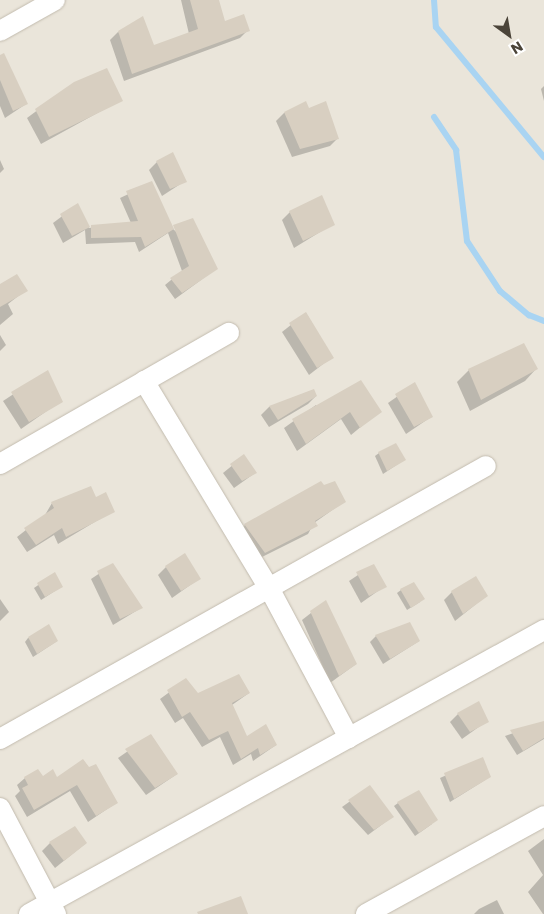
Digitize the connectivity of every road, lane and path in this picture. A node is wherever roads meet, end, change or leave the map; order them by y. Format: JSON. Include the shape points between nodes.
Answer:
{"nodes":[{"id":1,"x":54,"y":0,"type":"edge"},
{"id":2,"x":0,"y":31,"type":"edge"},
{"id":3,"x":229,"y":333,"type":"dead end"},
{"id":4,"x":144,"y":381,"type":"junction"},
{"id":5,"x":0,"y":464,"type":"edge"},
{"id":6,"x":486,"y":466,"type":"dead end"},
{"id":7,"x":268,"y":588,"type":"junction"},
{"id":8,"x":544,"y":630,"type":"edge"},
{"id":9,"x":349,"y":738,"type":"junction"},
{"id":10,"x":0,"y":739,"type":"edge"},
{"id":11,"x":0,"y":808,"type":"edge"},
{"id":12,"x":544,"y":816,"type":"edge"},
{"id":13,"x":53,"y":908,"type":"edge"},
{"id":14,"x":30,"y":914,"type":"edge"},
{"id":15,"x":366,"y":914,"type":"edge"}],
"edges":[{"from":1,"to":2,"type":"street"},
{"from":3,"to":4,"type":"street"},
{"from":4,"to":5,"type":"street"},
{"from":4,"to":7,"type":"street"},
{"from":6,"to":7,"type":"street"},
{"from":7,"to":9,"type":"street"},
{"from":7,"to":10,"type":"street"},
{"from":8,"to":9,"type":"street"},
{"from":9,"to":13,"type":"street"},
{"from":11,"to":13,"type":"street"},
{"from":12,"to":15,"type":"street"},
{"from":13,"to":14,"type":"street"}]}
